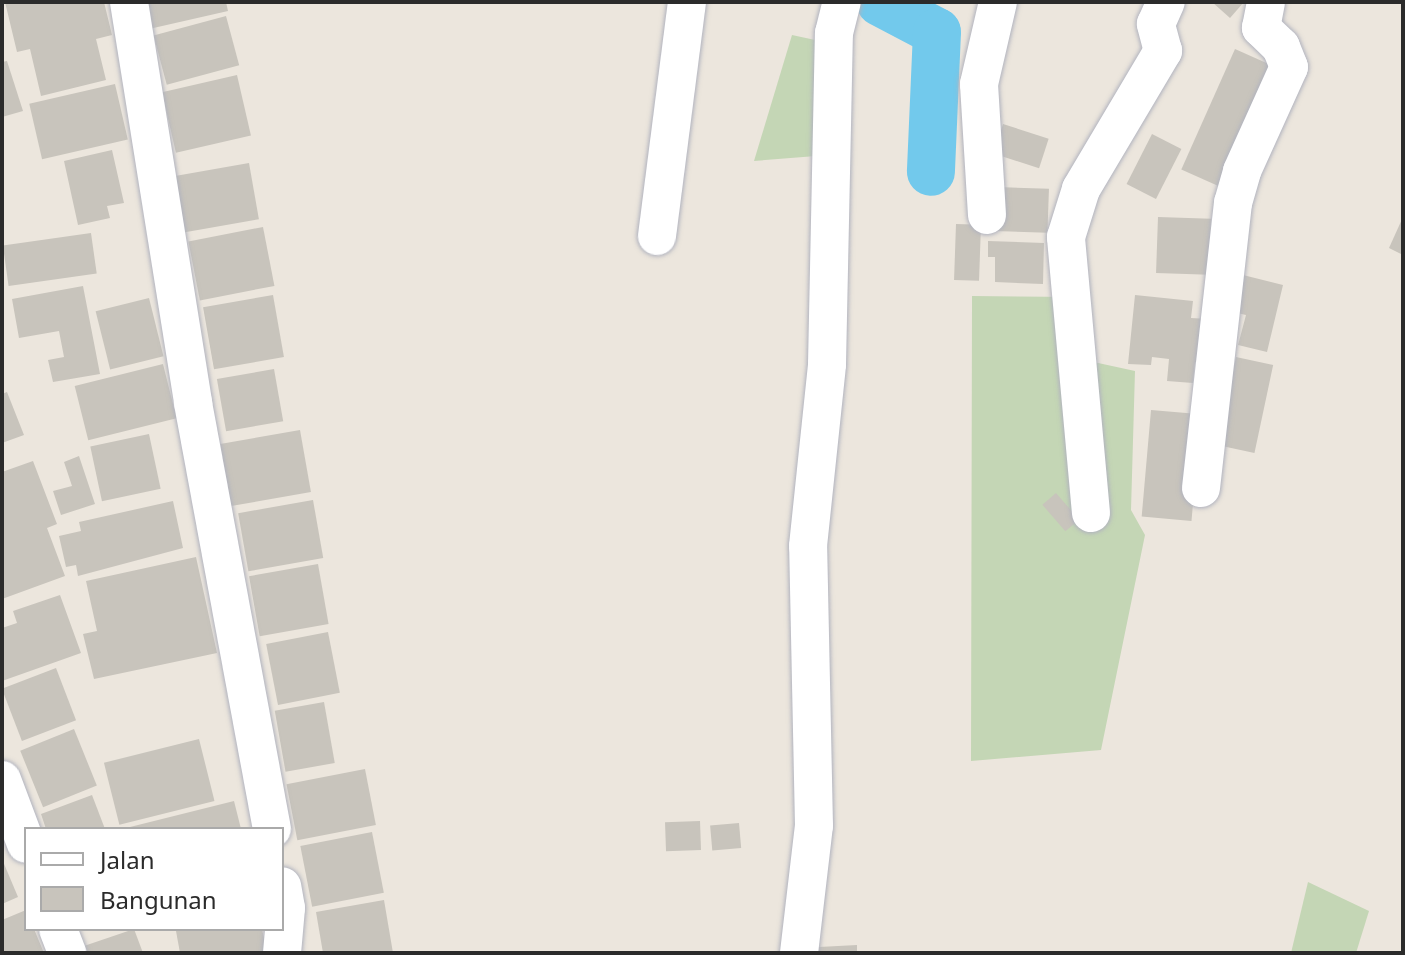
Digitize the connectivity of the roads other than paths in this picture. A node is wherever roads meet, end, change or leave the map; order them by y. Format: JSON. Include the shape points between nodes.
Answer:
{"nodes":[{"id":1,"x":129,"y":2,"type":"edge"},
{"id":2,"x":687,"y":2,"type":"edge"},
{"id":3,"x":842,"y":2,"type":"edge"},
{"id":4,"x":998,"y":2,"type":"edge"},
{"id":5,"x":1166,"y":2,"type":"edge"},
{"id":6,"x":1266,"y":2,"type":"edge"},
{"id":7,"x":987,"y":215,"type":"dead end"},
{"id":8,"x":657,"y":236,"type":"dead end"},
{"id":9,"x":1201,"y":488,"type":"dead end"},
{"id":10,"x":1091,"y":513,"type":"dead end"},
{"id":11,"x":2,"y":780,"type":"edge"},
{"id":12,"x":272,"y":827,"type":"edge"},
{"id":13,"x":24,"y":839,"type":"edge"},
{"id":14,"x":284,"y":897,"type":"edge"},
{"id":15,"x":284,"y":930,"type":"edge"},
{"id":16,"x":59,"y":931,"type":"edge"},
{"id":17,"x":284,"y":931,"type":"edge"},
{"id":18,"x":67,"y":953,"type":"edge"},
{"id":19,"x":282,"y":953,"type":"edge"},
{"id":20,"x":799,"y":953,"type":"edge"}],
"edges":[{"from":1,"to":12,"type":"street","via":[[193,403]]},
{"from":2,"to":8,"type":"street"},
{"from":3,"to":20,"type":"street","via":[[834,33],[827,364],[808,546],[814,826]]},
{"from":4,"to":7,"type":"street","via":[[979,84]]},
{"from":5,"to":10,"type":"street","via":[[1156,24],[1163,51],[1081,189],[1066,237]]},
{"from":6,"to":9,"type":"street","via":[[1261,28],[1281,47],[1289,67],[1233,203]]},
{"from":11,"to":13,"type":"street"},
{"from":14,"to":15,"type":"street"},
{"from":16,"to":18,"type":"street"},
{"from":17,"to":19,"type":"street"}]}
